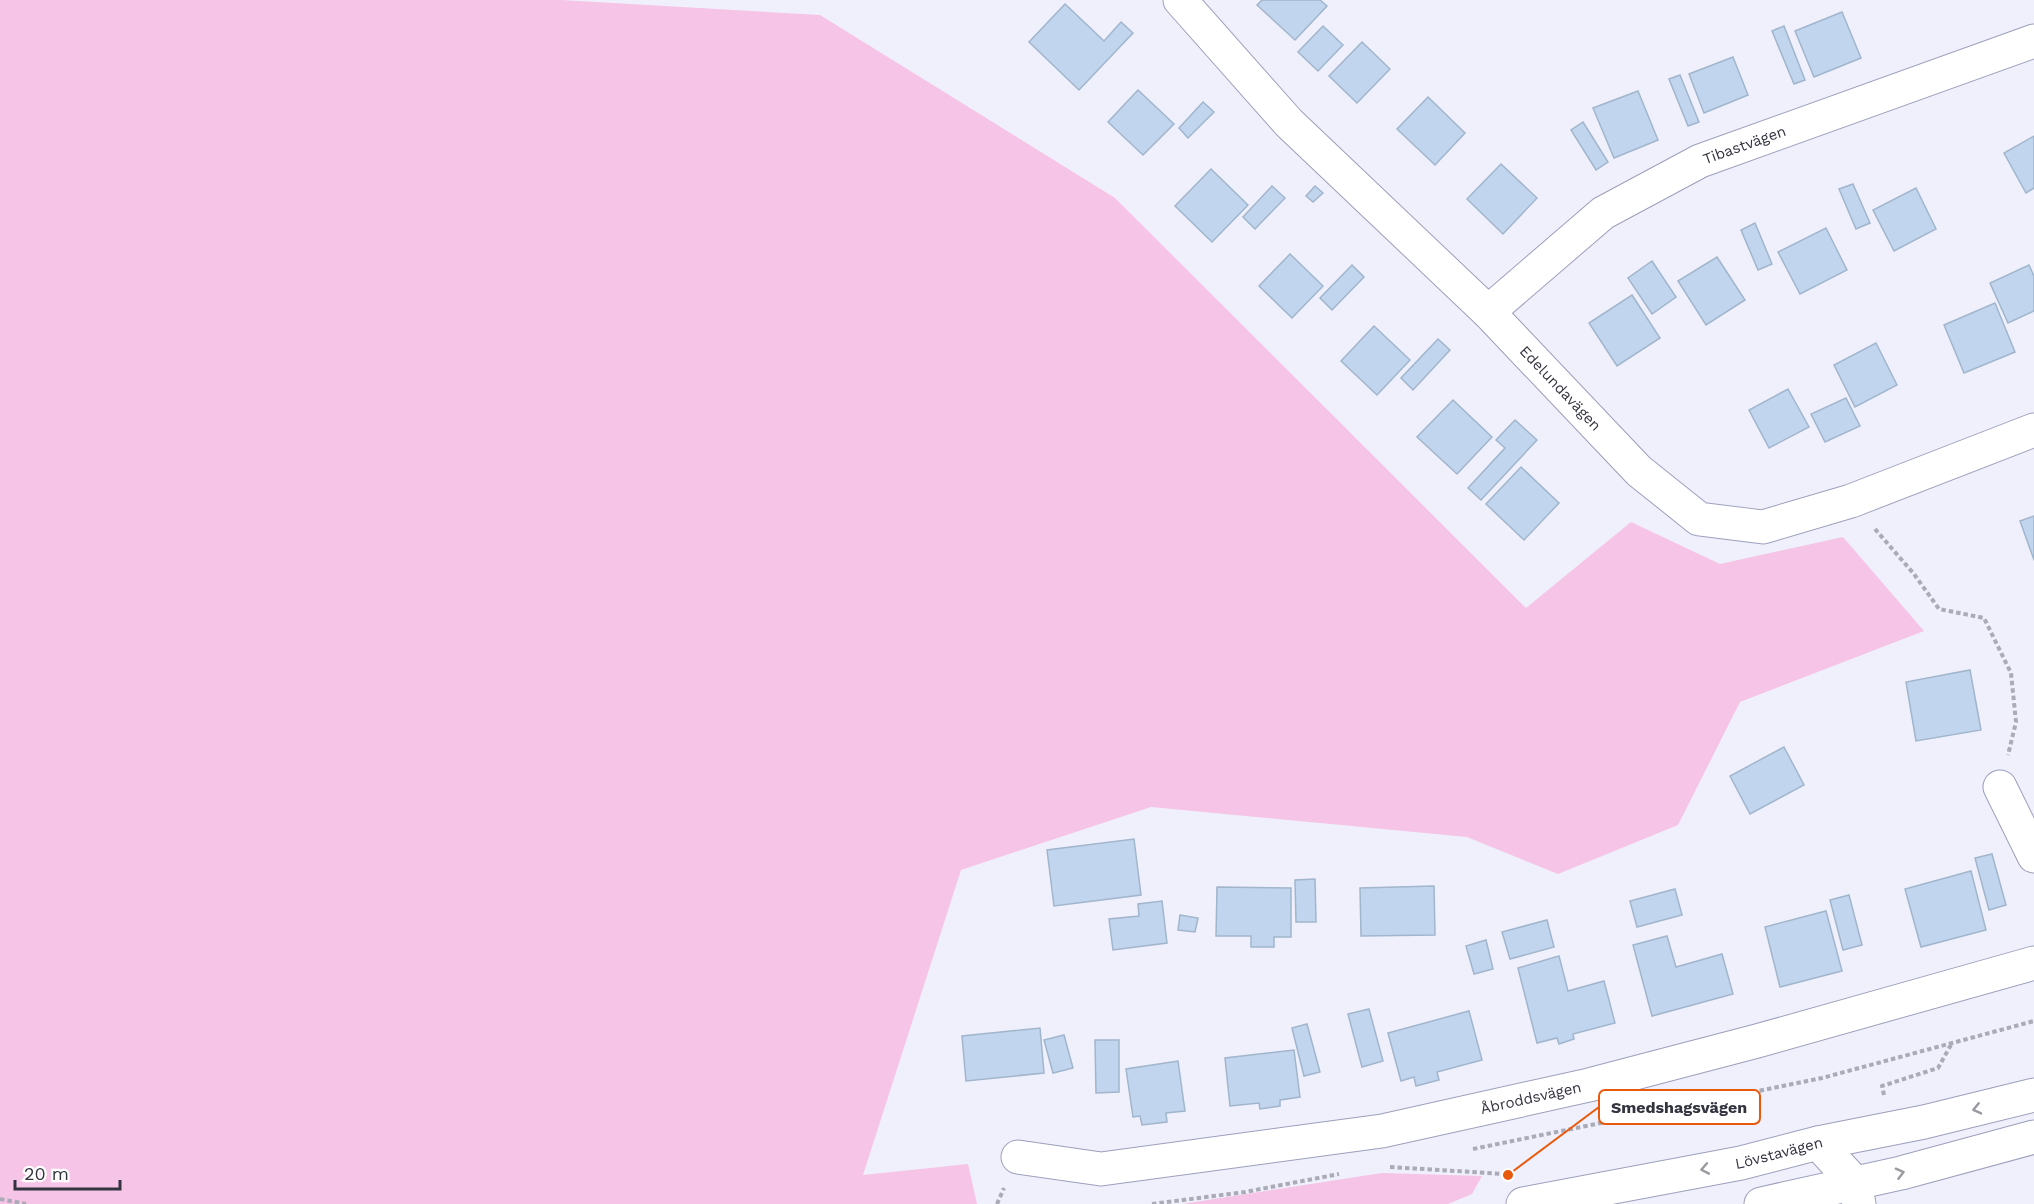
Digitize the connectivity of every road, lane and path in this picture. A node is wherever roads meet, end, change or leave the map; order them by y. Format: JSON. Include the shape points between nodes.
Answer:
{"nodes":[{"id":1,"x":1180,"y":0,"type":"edge"},
{"id":2,"x":2034,"y":41,"type":"edge"},
{"id":3,"x":1488,"y":312,"type":"junction"},
{"id":4,"x":2034,"y":430,"type":"edge"},
{"id":5,"x":1851,"y":501,"type":"junction"},
{"id":6,"x":2000,"y":788,"type":"joint"},
{"id":7,"x":2034,"y":856,"type":"edge"},
{"id":8,"x":2034,"y":963,"type":"edge"},
{"id":9,"x":2034,"y":1095,"type":"edge"},
{"id":10,"x":2034,"y":1137,"type":"edge"},
{"id":11,"x":1818,"y":1143,"type":"junction"},
{"id":12,"x":1018,"y":1156,"type":"dead end"},
{"id":13,"x":1383,"y":1166,"type":"dead end"},
{"id":14,"x":1508,"y":1175,"type":"dead end"},
{"id":15,"x":1857,"y":1194,"type":"edge"},
{"id":16,"x":0,"y":1199,"type":"edge"},
{"id":17,"x":1808,"y":1199,"type":"edge"},
{"id":18,"x":26,"y":1204,"type":"edge"},
{"id":19,"x":1523,"y":1204,"type":"edge"},
{"id":20,"x":1761,"y":1204,"type":"edge"}],
"edges":[{"from":1,"to":3,"type":"street","name":"Edelundavägen","via":[[1289,123]]},
{"from":2,"to":3,"type":"street","name":"Tibastvägen","via":[[1700,161],[1603,213]]},
{"from":3,"to":5,"type":"street","name":"Edelundavägen","via":[[1639,471],[1699,519],[1763,527]]},
{"from":4,"to":5,"type":"street","name":"Edelundavägen"},
{"from":5,"to":6,"type":"path","via":[[1939,609],[1984,618],[2011,673],[2016,722]]},
{"from":6,"to":7,"type":"street"},
{"from":8,"to":12,"type":"street","name":"Åbroddsvägen","via":[[1589,1085],[1382,1131],[1101,1169]]},
{"from":9,"to":11,"type":"street","name":"Lövstavägen","one_way":true},
{"from":15,"to":10,"type":"street","one_way":true},
{"from":11,"to":15,"type":"street"},
{"from":11,"to":17,"type":"street"},
{"from":11,"to":19,"type":"street","name":"Lövstavägen","one_way":true,"via":[[1741,1163]]},
{"from":13,"to":14,"type":"path"},
{"from":15,"to":17,"type":"street"},
{"from":16,"to":18,"type":"path"},
{"from":17,"to":20,"type":"street"}]}
